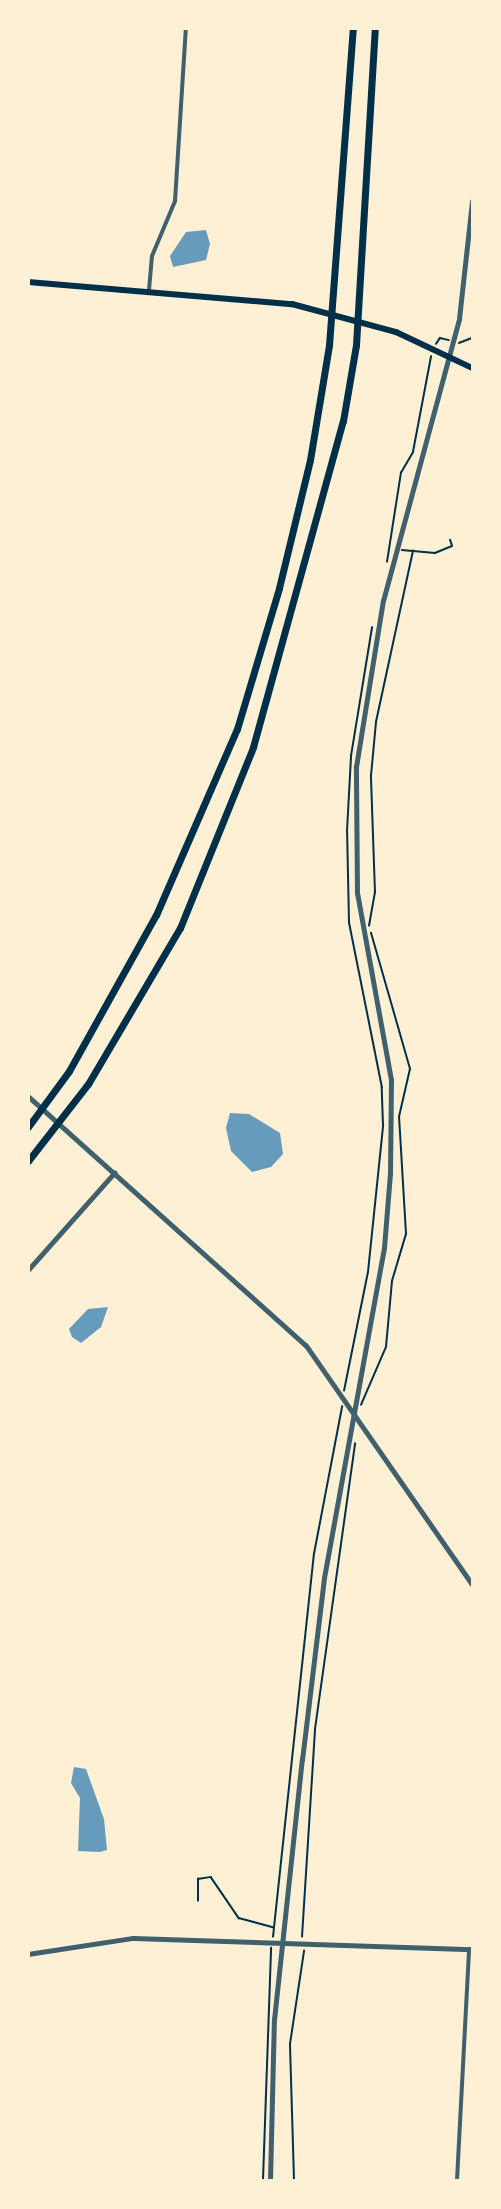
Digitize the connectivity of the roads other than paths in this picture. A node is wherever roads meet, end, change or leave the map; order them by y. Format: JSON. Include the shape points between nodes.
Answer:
{"nodes":[{"id":1,"x":186,"y":28,"type":"edge"},
{"id":2,"x":353,"y":28,"type":"edge"},
{"id":3,"x":375,"y":28,"type":"edge"},
{"id":4,"x":472,"y":202,"type":"edge"},
{"id":5,"x":28,"y":282,"type":"edge"},
{"id":6,"x":149,"y":290,"type":"junction"},
{"id":7,"x":449,"y":355,"type":"junction"},
{"id":8,"x":472,"y":368,"type":"edge"},
{"id":9,"x":28,"y":1096,"type":"edge"},
{"id":10,"x":28,"y":1127,"type":"edge"},
{"id":11,"x":31,"y":1158,"type":"edge"},
{"id":12,"x":114,"y":1173,"type":"junction"},
{"id":13,"x":28,"y":1270,"type":"edge"},
{"id":14,"x":351,"y":1408,"type":"junction"},
{"id":15,"x":472,"y":1584,"type":"edge"},
{"id":16,"x":282,"y":1941,"type":"junction"},
{"id":17,"x":471,"y":1949,"type":"edge"},
{"id":18,"x":28,"y":1954,"type":"edge"},
{"id":19,"x":270,"y":2181,"type":"edge"},
{"id":20,"x":457,"y":2181,"type":"edge"}],
"edges":[{"from":1,"to":6,"type":"street","via":[[175,201],[152,256]]},
{"from":2,"to":10,"type":"highway","via":[[329,345],[310,460],[279,588],[237,729],[156,915],[69,1071]]},
{"from":3,"to":11,"type":"highway","via":[[356,345],[317,531],[253,747],[180,928],[88,1084]]},
{"from":4,"to":7,"type":"street","via":[[465,282]]},
{"from":5,"to":6,"type":"main road"},
{"from":6,"to":7,"type":"main road","via":[[292,304],[396,332]]},
{"from":7,"to":8,"type":"main road"},
{"from":7,"to":14,"type":"street","via":[[383,601],[356,767],[357,893],[385,1040],[393,1119],[384,1248]]},
{"from":9,"to":12,"type":"street"},
{"from":12,"to":13,"type":"street"},
{"from":12,"to":14,"type":"street","via":[[306,1345]]},
{"from":14,"to":15,"type":"street"},
{"from":14,"to":16,"type":"street","via":[[324,1578]]},
{"from":16,"to":17,"type":"street"},
{"from":16,"to":18,"type":"street","via":[[133,1938]]},
{"from":16,"to":19,"type":"street","via":[[269,2117]]},
{"from":17,"to":20,"type":"street"}]}
